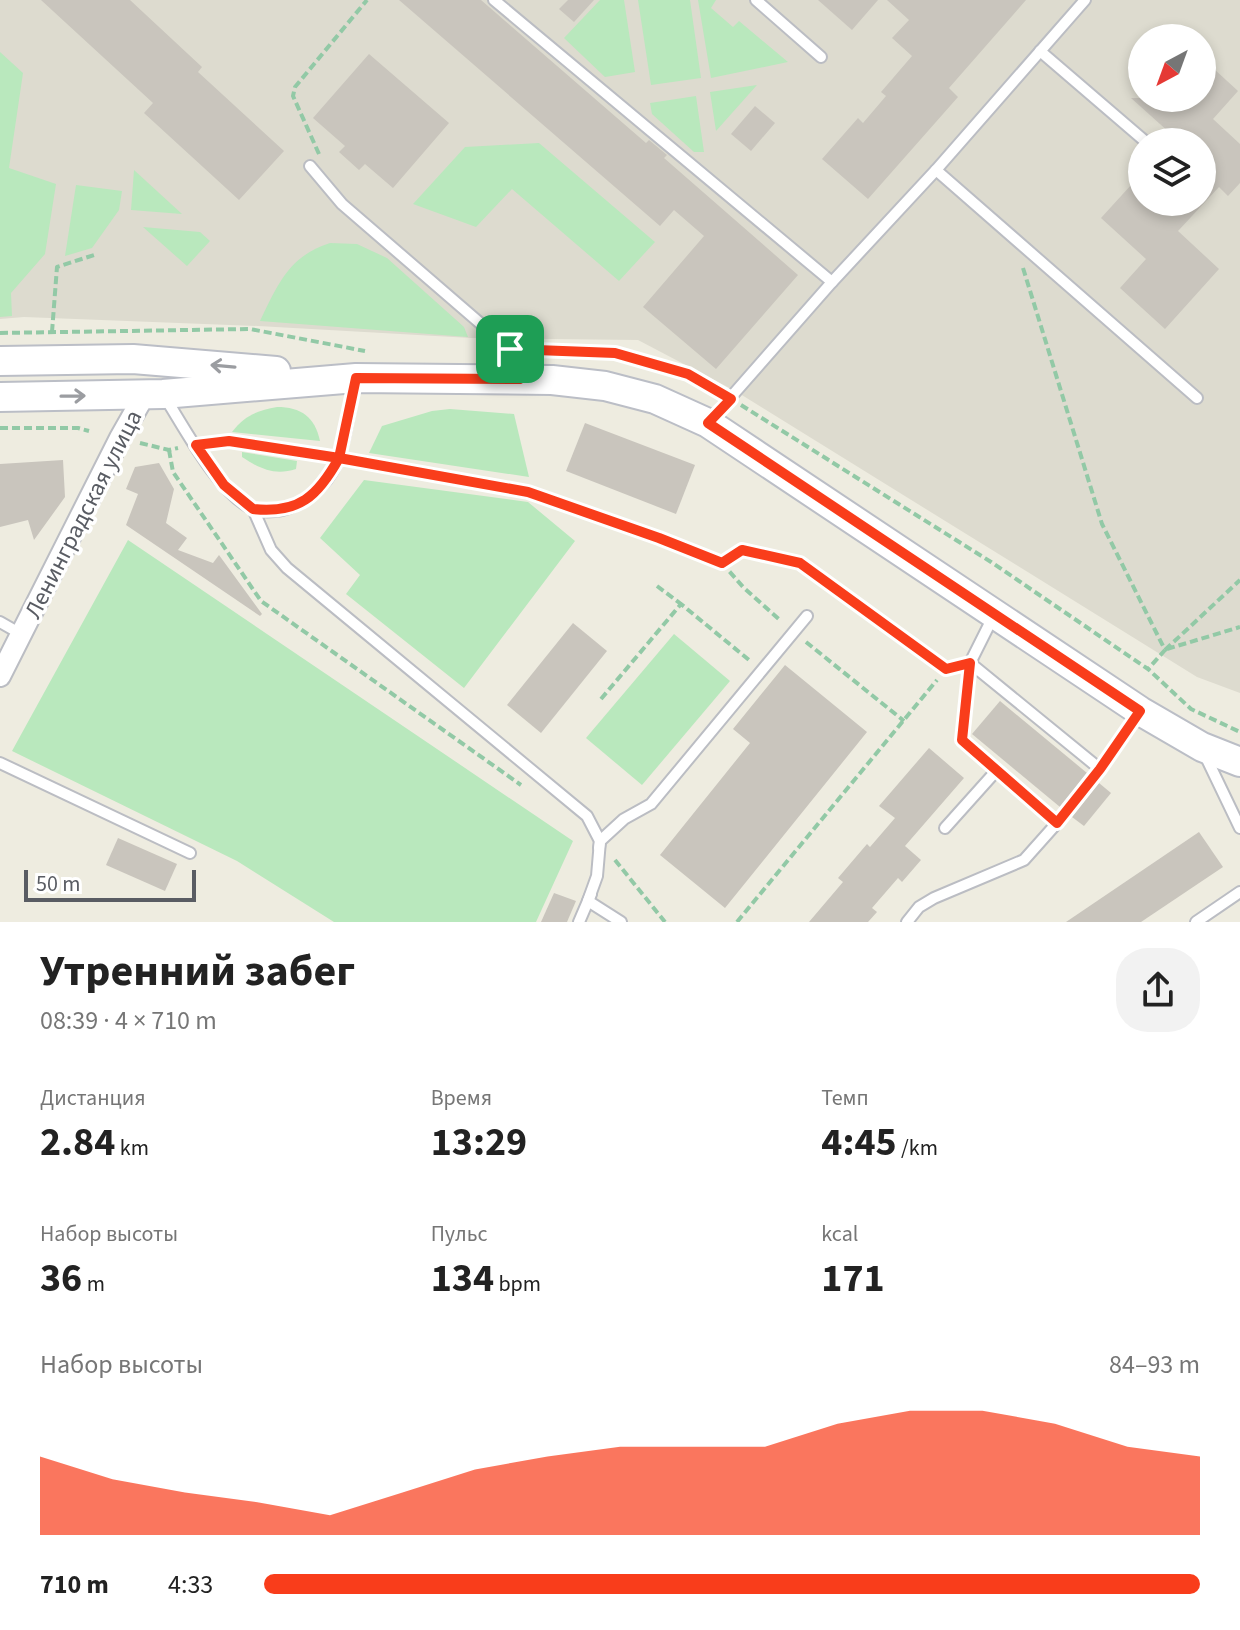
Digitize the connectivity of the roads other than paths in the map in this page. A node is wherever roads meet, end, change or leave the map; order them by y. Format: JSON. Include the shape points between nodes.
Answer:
{"nodes":[{"id":1,"x":494,"y":0,"type":"edge"},
{"id":2,"x":756,"y":0,"type":"edge"},
{"id":3,"x":1085,"y":0,"type":"edge"},
{"id":4,"x":1040,"y":51,"type":"junction"},
{"id":5,"x":821,"y":57,"type":"dead end"},
{"id":6,"x":1130,"y":128,"type":"edge"},
{"id":7,"x":310,"y":166,"type":"dead end"},
{"id":8,"x":936,"y":170,"type":"junction"},
{"id":9,"x":832,"y":282,"type":"junction"},
{"id":10,"x":0,"y":361,"type":"edge"},
{"id":11,"x":356,"y":378,"type":"junction"},
{"id":12,"x":520,"y":379,"type":"junction"},
{"id":13,"x":154,"y":394,"type":"junction"},
{"id":14,"x":0,"y":397,"type":"edge"},
{"id":15,"x":1197,"y":398,"type":"dead end"},
{"id":16,"x":708,"y":423,"type":"junction"},
{"id":17,"x":253,"y":509,"type":"junction"},
{"id":18,"x":994,"y":613,"type":"junction"},
{"id":19,"x":807,"y":616,"type":"dead end"},
{"id":20,"x":0,"y":622,"type":"edge"},
{"id":21,"x":21,"y":634,"type":"junction"},
{"id":22,"x":970,"y":663,"type":"junction"},
{"id":23,"x":946,"y":669,"type":"road end"},
{"id":24,"x":0,"y":676,"type":"edge"},
{"id":25,"x":1140,"y":711,"type":"junction"},
{"id":26,"x":1202,"y":747,"type":"junction"},
{"id":27,"x":1240,"y":762,"type":"edge"},
{"id":28,"x":0,"y":763,"type":"edge"},
{"id":29,"x":1100,"y":769,"type":"junction"},
{"id":30,"x":997,"y":770,"type":"junction"},
{"id":31,"x":1057,"y":823,"type":"junction"},
{"id":32,"x":945,"y":828,"type":"dead end"},
{"id":33,"x":1240,"y":828,"type":"edge"},
{"id":34,"x":600,"y":841,"type":"junction"},
{"id":35,"x":190,"y":853,"type":"dead end"},
{"id":36,"x":1240,"y":892,"type":"edge"},
{"id":37,"x":588,"y":901,"type":"junction"},
{"id":38,"x":579,"y":922,"type":"edge"},
{"id":39,"x":621,"y":922,"type":"edge"},
{"id":40,"x":907,"y":922,"type":"edge"},
{"id":41,"x":1196,"y":922,"type":"edge"}],
"edges":[{"from":1,"to":9,"type":"lane"},
{"from":2,"to":5,"type":"lane"},
{"from":3,"to":4,"type":"lane"},
{"from":4,"to":6,"type":"lane"},
{"from":4,"to":8,"type":"lane"},
{"from":7,"to":12,"type":"lane","via":[[342,204],[510,349]]},
{"from":8,"to":9,"type":"lane"},
{"from":8,"to":15,"type":"lane"},
{"from":9,"to":16,"type":"lane"},
{"from":11,"to":10,"type":"main road","one_way":true,"via":[[133,359]]},
{"from":11,"to":12,"type":"main road"},
{"from":11,"to":13,"type":"main road"},
{"from":11,"to":17,"type":"lane","via":[[339,458],[328,478],[310,498],[288,509]]},
{"from":12,"to":16,"type":"main road","via":[[605,386],[655,399]]},
{"from":14,"to":13,"type":"main road","one_way":true},
{"from":13,"to":17,"type":"lane","via":[[224,485]]},
{"from":13,"to":21,"type":"street","name":"Ленинградская улица","via":[[120,438]]},
{"from":16,"to":18,"type":"main road"},
{"from":17,"to":34,"type":"lane","via":[[271,550],[287,568],[587,816]]},
{"from":18,"to":22,"type":"lane"},
{"from":18,"to":25,"type":"main road"},
{"from":19,"to":34,"type":"lane","via":[[651,804]]},
{"from":20,"to":21,"type":"lane"},
{"from":21,"to":24,"type":"street","name":"Ленинградская улица"},
{"from":22,"to":23,"type":"lane"},
{"from":22,"to":29,"type":"lane"},
{"from":22,"to":30,"type":"lane","via":[[962,740]]},
{"from":25,"to":26,"type":"main road"},
{"from":25,"to":29,"type":"lane"},
{"from":26,"to":27,"type":"main road"},
{"from":26,"to":33,"type":"lane"},
{"from":28,"to":35,"type":"lane"},
{"from":29,"to":31,"type":"lane"},
{"from":30,"to":31,"type":"lane"},
{"from":30,"to":32,"type":"lane"},
{"from":31,"to":40,"type":"lane","via":[[1024,860],[934,898]]},
{"from":34,"to":37,"type":"lane"},
{"from":36,"to":41,"type":"lane"},
{"from":37,"to":38,"type":"lane"},
{"from":37,"to":39,"type":"lane"}]}
